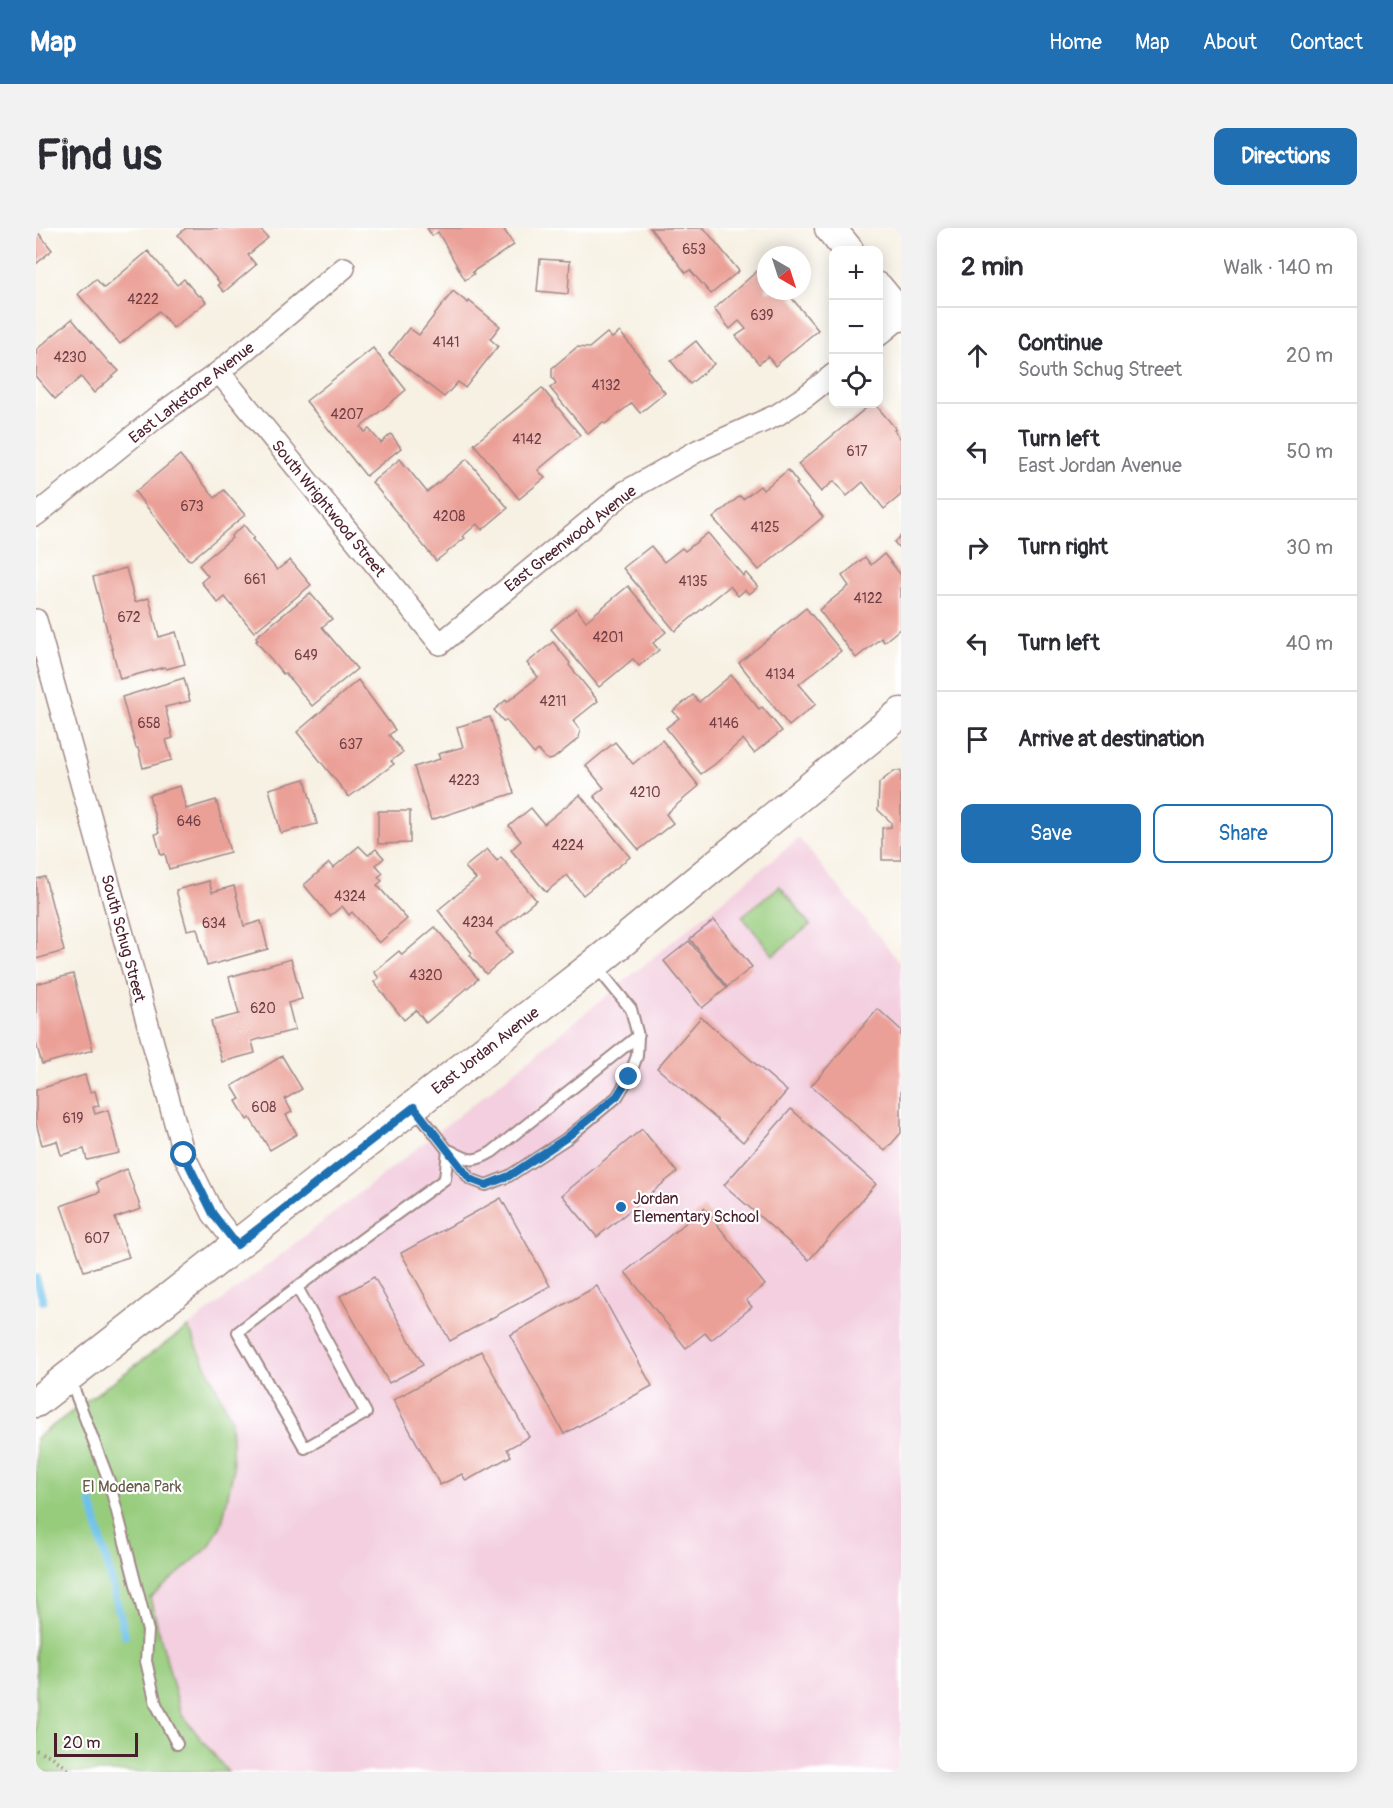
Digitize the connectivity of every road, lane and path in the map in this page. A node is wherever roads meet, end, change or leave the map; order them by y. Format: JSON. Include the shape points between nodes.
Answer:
{"nodes":[{"id":1,"x":830,"y":228,"type":"edge"},
{"id":2,"x":845,"y":246,"type":"edge"},
{"id":3,"x":344,"y":268,"type":"dead end"},
{"id":4,"x":883,"y":293,"type":"edge"},
{"id":5,"x":901,"y":317,"type":"edge"},
{"id":6,"x":883,"y":333,"type":"edge"},
{"id":7,"x":219,"y":372,"type":"junction"},
{"id":8,"x":829,"y":378,"type":"edge"},
{"id":9,"x":36,"y":515,"type":"edge"},
{"id":10,"x":36,"y":620,"type":"edge"},
{"id":11,"x":440,"y":644,"type":"joint"},
{"id":12,"x":901,"y":713,"type":"edge"},
{"id":13,"x":595,"y":964,"type":"junction"},
{"id":14,"x":638,"y":1036,"type":"junction"},
{"id":15,"x":414,"y":1107,"type":"junction"},
{"id":16,"x":448,"y":1150,"type":"junction"},
{"id":17,"x":237,"y":1245,"type":"junction"},
{"id":18,"x":297,"y":1287,"type":"junction"},
{"id":19,"x":69,"y":1376,"type":"junction"},
{"id":20,"x":36,"y":1402,"type":"edge"},
{"id":21,"x":177,"y":1744,"type":"dead end"},
{"id":22,"x":36,"y":1750,"type":"edge"},
{"id":23,"x":72,"y":1772,"type":"edge"}],
"edges":[{"from":1,"to":2,"type":"street"},
{"from":3,"to":7,"type":"street","name":"East Larkstone Avenue"},
{"from":4,"to":5,"type":"street"},
{"from":5,"to":6,"type":"street"},
{"from":7,"to":9,"type":"street","name":"East Larkstone Avenue"},
{"from":7,"to":11,"type":"street","name":"South Wrightwood Street"},
{"from":8,"to":11,"type":"street","name":"East Greenwood Avenue","via":[[777,415],[699,450],[625,492]]},
{"from":10,"to":17,"type":"street","name":"South Schug Street","via":[[184,1155],[213,1214]]},
{"from":12,"to":13,"type":"street","name":"East Jordan Avenue"},
{"from":13,"to":14,"type":"lane","via":[[631,1009]]},
{"from":13,"to":15,"type":"street","name":"East Jordan Avenue"},
{"from":14,"to":16,"type":"lane","via":[[492,1152],[470,1161]]},
{"from":14,"to":16,"type":"lane","via":[[637,1056],[617,1096],[566,1138],[509,1176],[486,1185],[470,1179]]},
{"from":15,"to":16,"type":"lane"},
{"from":15,"to":17,"type":"street","name":"East Jordan Avenue"},
{"from":16,"to":18,"type":"lane","via":[[445,1179]]},
{"from":17,"to":19,"type":"street","name":"East Jordan Avenue"},
{"from":18,"to":18,"type":"lane","via":[[238,1332],[305,1448],[366,1413]]},
{"from":19,"to":20,"type":"street","name":"East Jordan Avenue"},
{"from":19,"to":21,"type":"lane","via":[[109,1481],[148,1631],[146,1661],[156,1704]]},
{"from":22,"to":23,"type":"path"}]}
